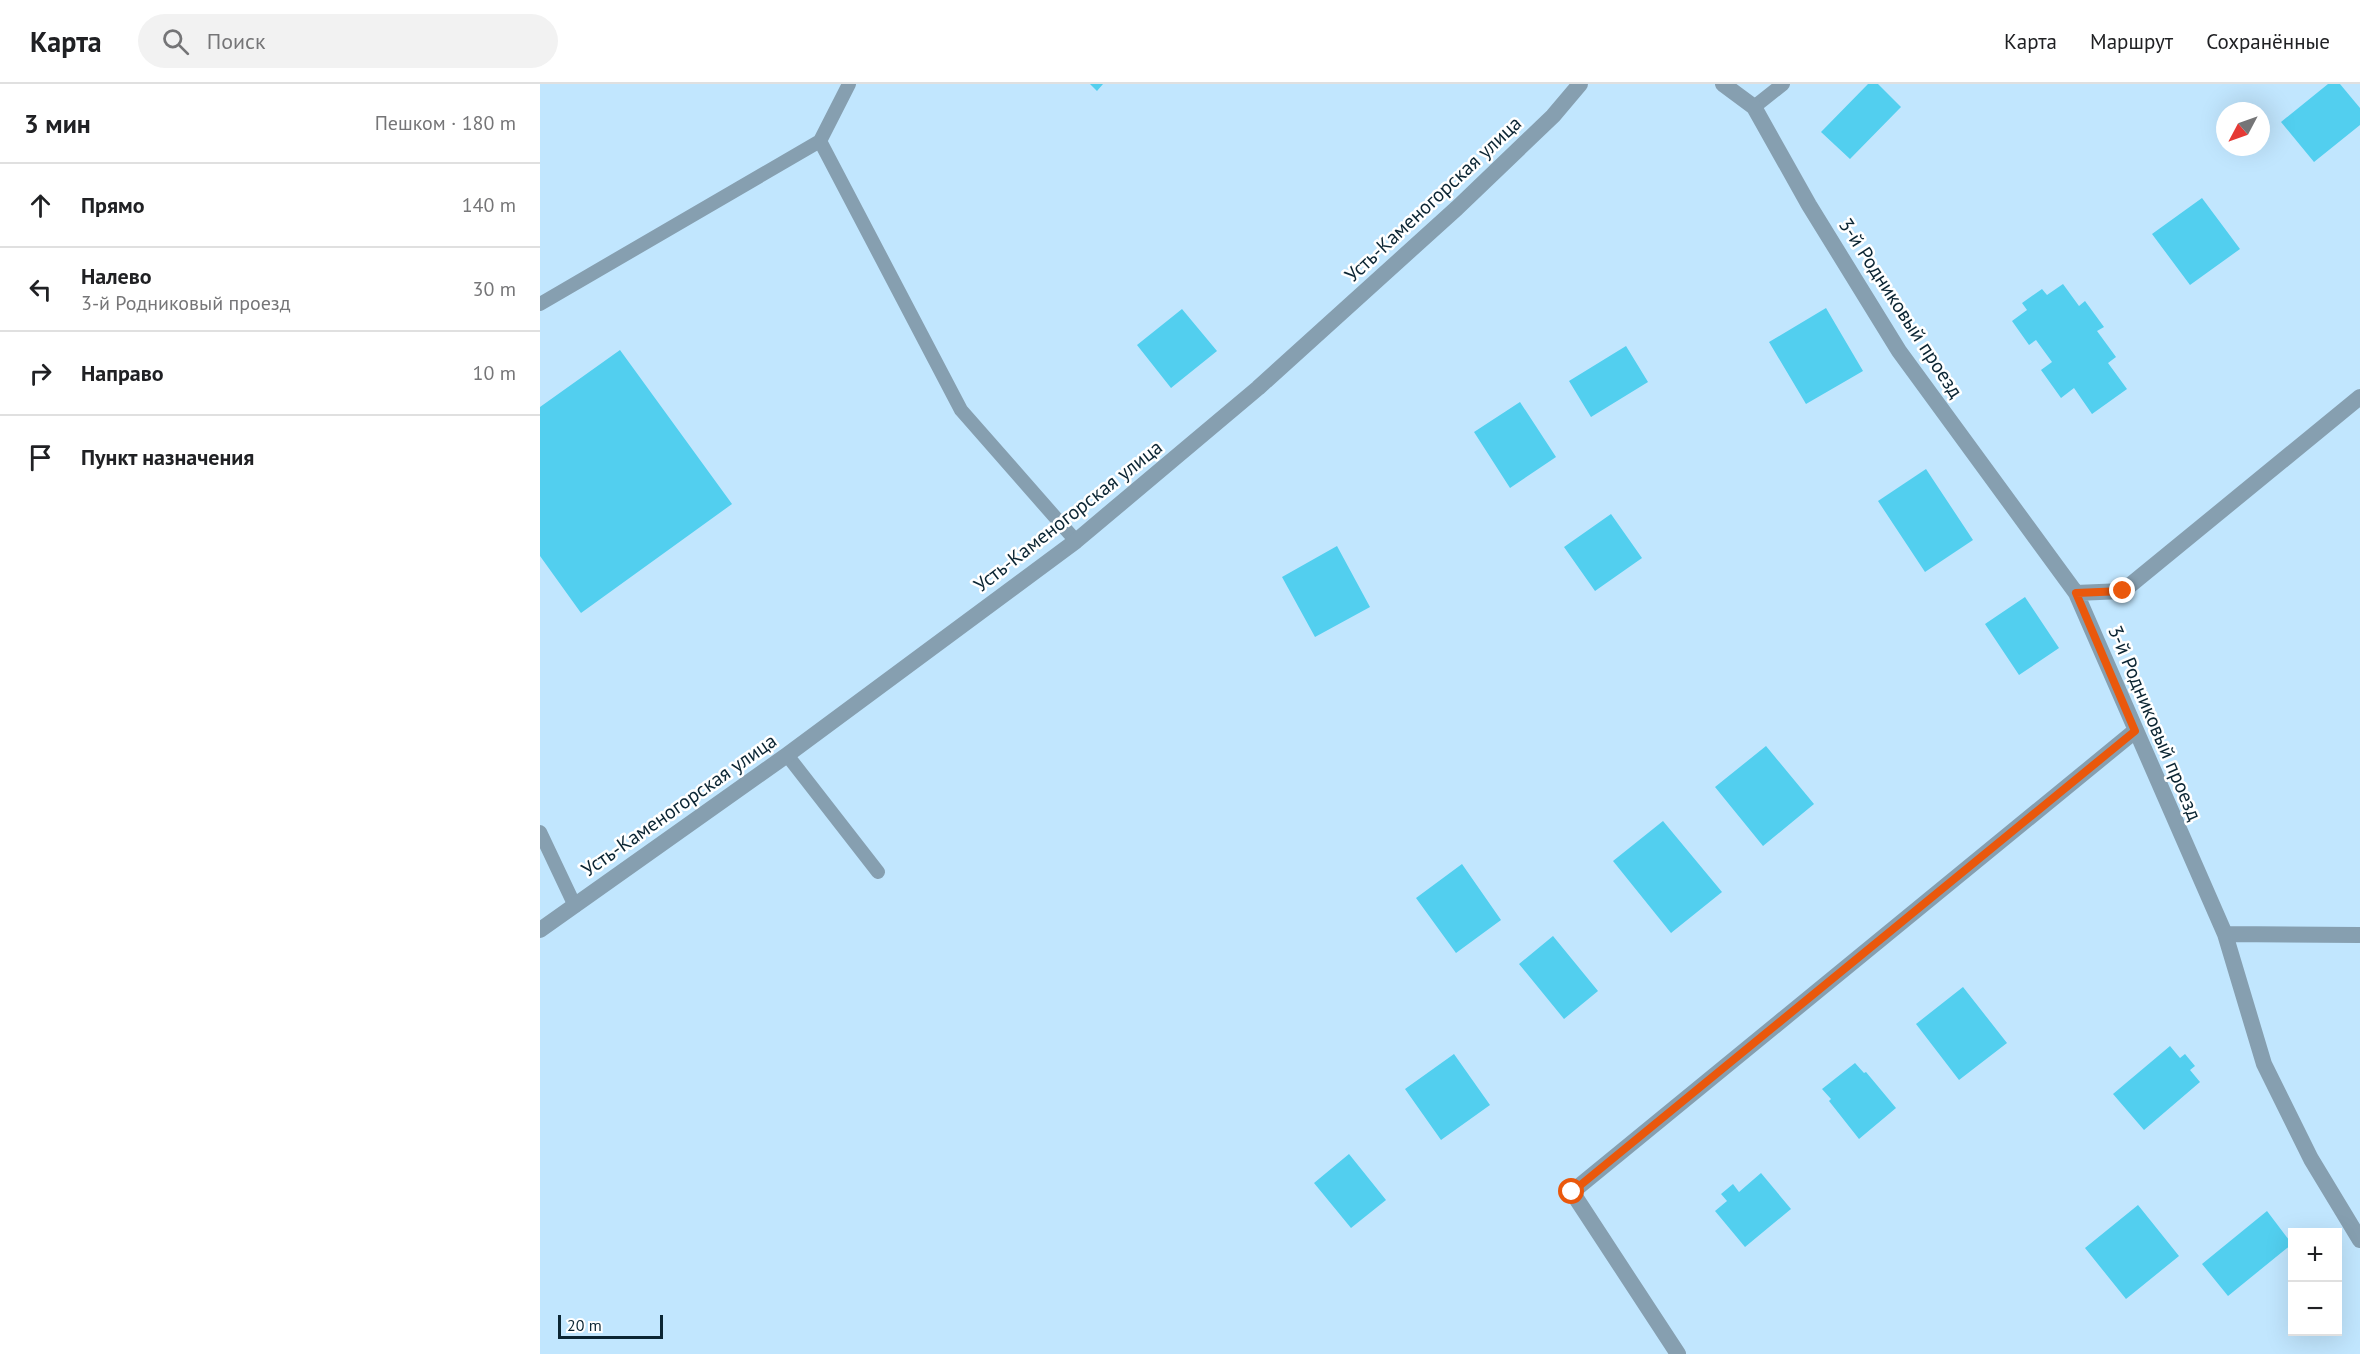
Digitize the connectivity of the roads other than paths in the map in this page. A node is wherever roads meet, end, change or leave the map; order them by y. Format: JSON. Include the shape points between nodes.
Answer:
{"nodes":[{"id":1,"x":849,"y":84,"type":"edge"},
{"id":2,"x":1580,"y":84,"type":"edge"},
{"id":3,"x":1723,"y":84,"type":"edge"},
{"id":4,"x":1783,"y":84,"type":"edge"},
{"id":5,"x":1754,"y":107,"type":"junction"},
{"id":6,"x":820,"y":141,"type":"junction"},
{"id":7,"x":540,"y":304,"type":"edge"},
{"id":8,"x":2360,"y":397,"type":"edge"},
{"id":9,"x":1076,"y":541,"type":"junction"},
{"id":10,"x":2076,"y":593,"type":"junction"},
{"id":11,"x":2135,"y":731,"type":"junction"},
{"id":12,"x":787,"y":755,"type":"junction"},
{"id":13,"x":540,"y":832,"type":"edge"},
{"id":14,"x":878,"y":872,"type":"dead end"},
{"id":15,"x":574,"y":906,"type":"junction"},
{"id":16,"x":540,"y":930,"type":"edge"},
{"id":17,"x":2224,"y":934,"type":"junction"},
{"id":18,"x":2360,"y":935,"type":"edge"},
{"id":19,"x":2360,"y":1240,"type":"edge"},
{"id":20,"x":1678,"y":1354,"type":"edge"}],
"edges":[{"from":1,"to":6,"type":"lane"},
{"from":2,"to":9,"type":"street","name":"Усть-Каменогорская улица","via":[[1553,116],[1457,208],[1258,388]]},
{"from":3,"to":5,"type":"street","name":"3-й Родниковый проезд"},
{"from":4,"to":5,"type":"lane"},
{"from":5,"to":10,"type":"street","name":"3-й Родниковый проезд","via":[[1899,351]]},
{"from":6,"to":7,"type":"lane"},
{"from":6,"to":9,"type":"lane","via":[[961,410]]},
{"from":8,"to":10,"type":"street","via":[[2123,591]]},
{"from":9,"to":12,"type":"street","name":"Усть-Каменогорская улица"},
{"from":10,"to":11,"type":"street","name":"3-й Родниковый проезд"},
{"from":11,"to":17,"type":"street","name":"3-й Родниковый проезд"},
{"from":11,"to":20,"type":"street","via":[[1572,1192]]},
{"from":12,"to":14,"type":"lane"},
{"from":12,"to":15,"type":"street","name":"Усть-Каменогорская улица"},
{"from":13,"to":15,"type":"lane"},
{"from":15,"to":16,"type":"street","name":"Усть-Каменогорская улица"},
{"from":17,"to":18,"type":"street"},
{"from":17,"to":19,"type":"street","name":"3-й Родниковый проезд","via":[[2264,1064],[2311,1159]]}]}
